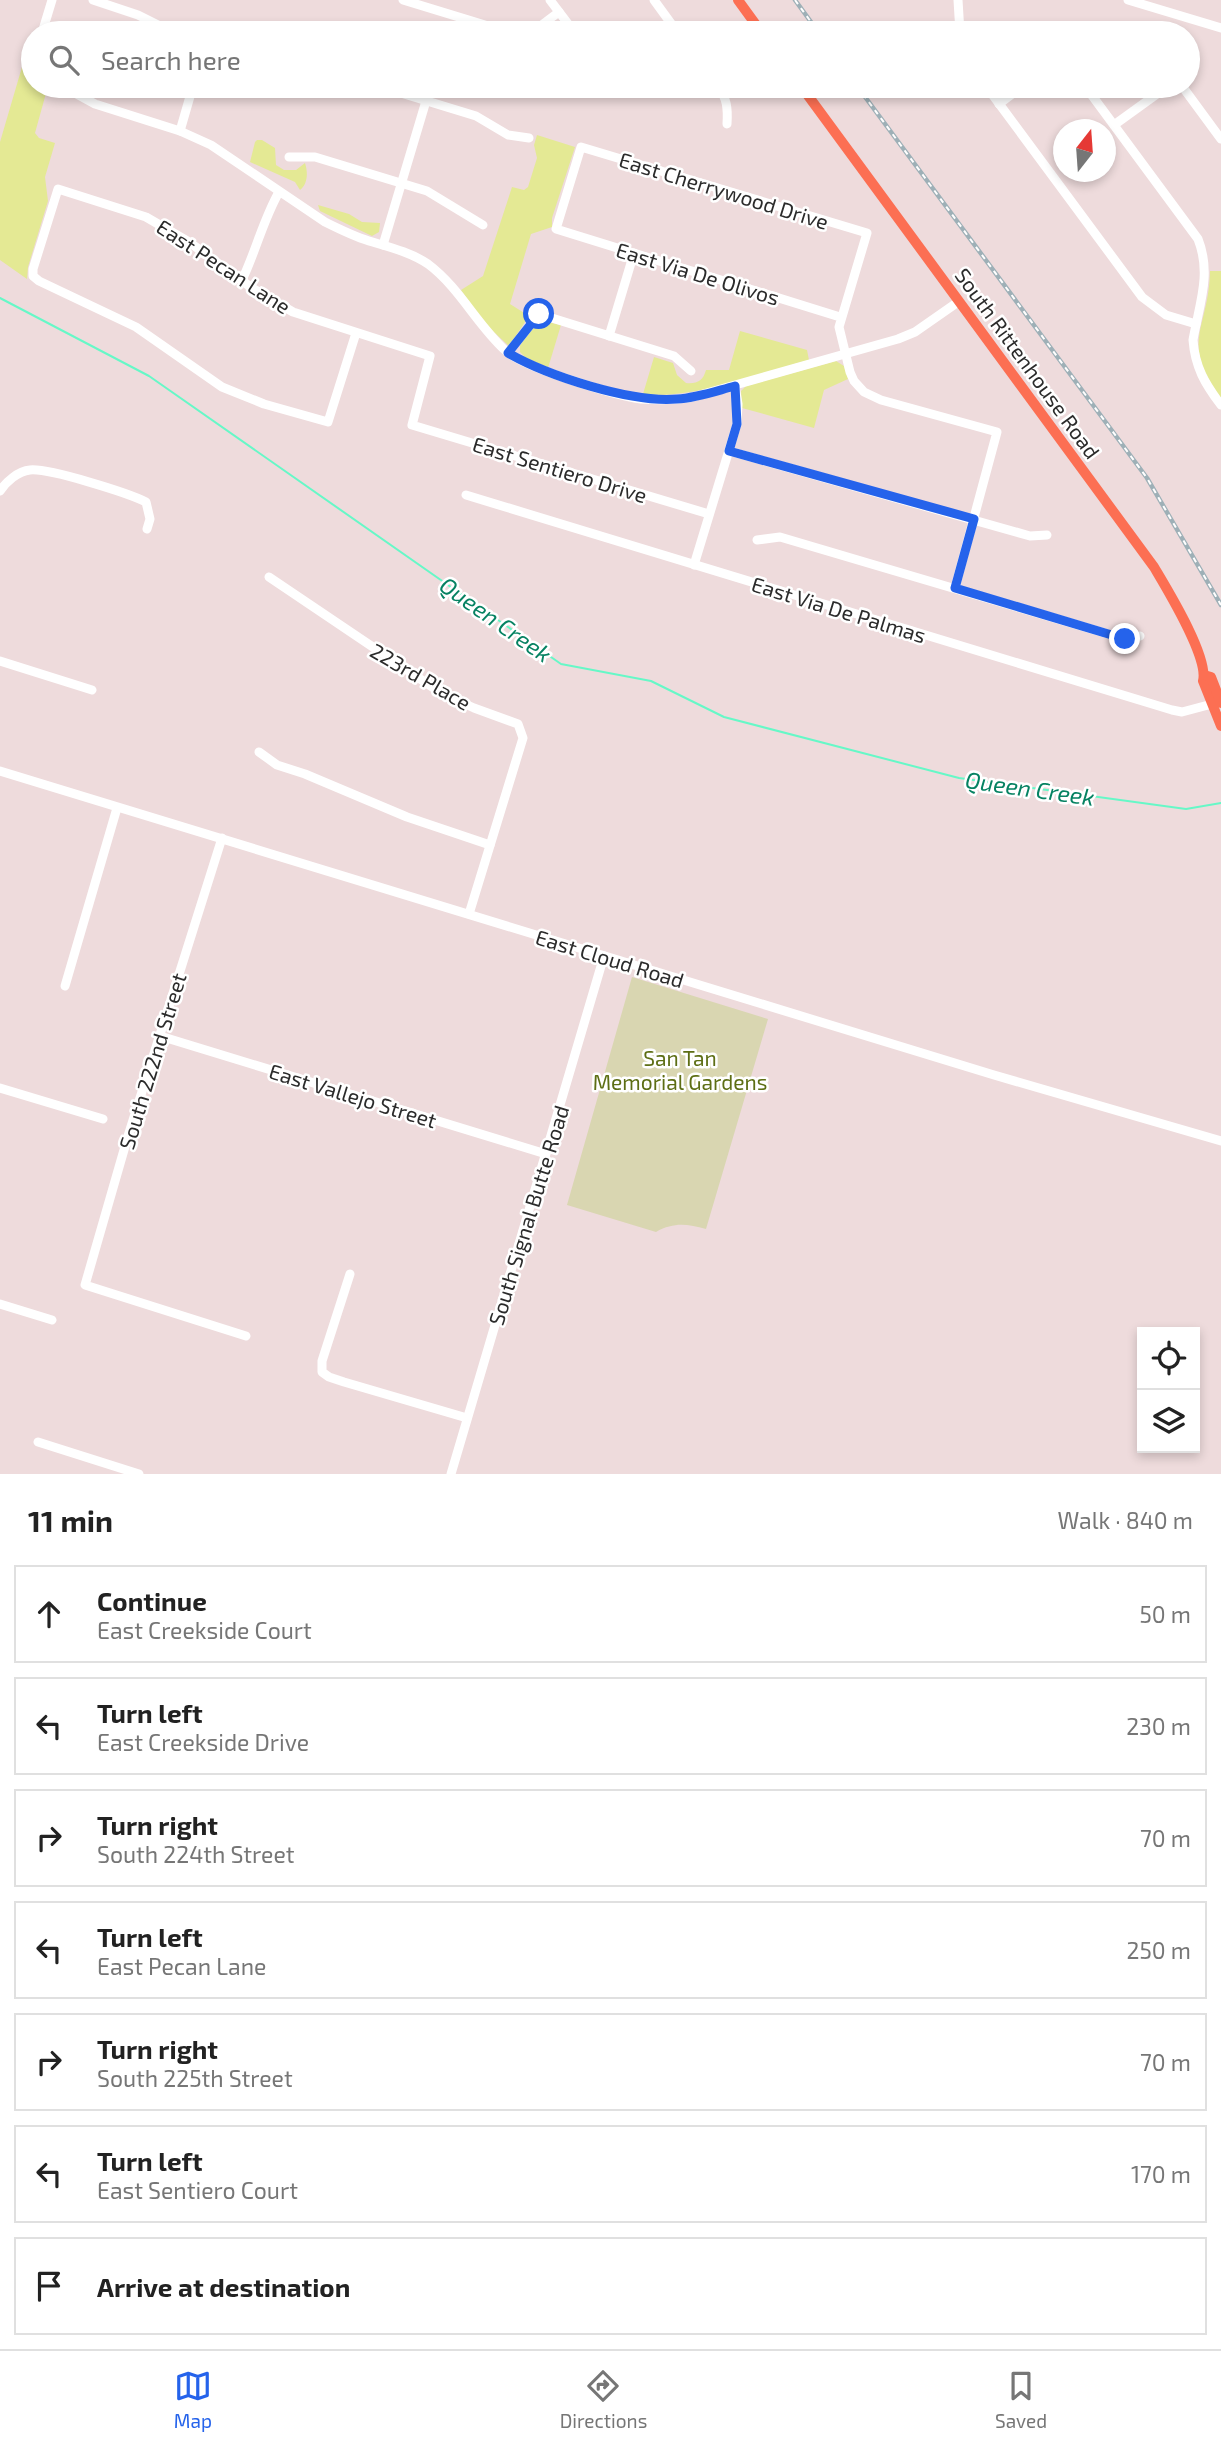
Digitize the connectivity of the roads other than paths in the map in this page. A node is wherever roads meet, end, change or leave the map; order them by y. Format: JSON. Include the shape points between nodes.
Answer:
{"nodes":[{"id":1,"x":52,"y":0,"type":"edge"},
{"id":2,"x":93,"y":0,"type":"edge"},
{"id":3,"x":403,"y":0,"type":"edge"},
{"id":4,"x":550,"y":0,"type":"edge"},
{"id":5,"x":654,"y":0,"type":"edge"},
{"id":6,"x":738,"y":0,"type":"edge"},
{"id":7,"x":958,"y":0,"type":"edge"},
{"id":8,"x":1128,"y":0,"type":"edge"},
{"id":9,"x":559,"y":12,"type":"junction"},
{"id":10,"x":46,"y":21,"type":"edge"},
{"id":11,"x":150,"y":21,"type":"edge"},
{"id":12,"x":472,"y":21,"type":"edge"},
{"id":13,"x":547,"y":21,"type":"edge"},
{"id":14,"x":566,"y":21,"type":"edge"},
{"id":15,"x":667,"y":21,"type":"edge"},
{"id":16,"x":753,"y":21,"type":"edge"},
{"id":17,"x":959,"y":21,"type":"edge"},
{"id":18,"x":1198,"y":21,"type":"edge"},
{"id":19,"x":1200,"y":22,"type":"edge"},
{"id":20,"x":1221,"y":28,"type":"edge"},
{"id":21,"x":84,"y":98,"type":"edge"},
{"id":22,"x":189,"y":98,"type":"edge"},
{"id":23,"x":416,"y":98,"type":"edge"},
{"id":24,"x":726,"y":98,"type":"edge"},
{"id":25,"x":810,"y":98,"type":"edge"},
{"id":26,"x":995,"y":98,"type":"edge"},
{"id":27,"x":1007,"y":98,"type":"edge"},
{"id":28,"x":1094,"y":98,"type":"edge"},
{"id":29,"x":1151,"y":98,"type":"edge"},
{"id":30,"x":1191,"y":98,"type":"edge"},
{"id":31,"x":426,"y":101,"type":"junction"},
{"id":32,"x":999,"y":104,"type":"junction"},
{"id":33,"x":1110,"y":119,"type":"edge"},
{"id":34,"x":727,"y":124,"type":"dead end"},
{"id":35,"x":1116,"y":124,"type":"edge"},
{"id":36,"x":1116,"y":128,"type":"edge"},
{"id":37,"x":180,"y":131,"type":"junction"},
{"id":38,"x":529,"y":138,"type":"dead end"},
{"id":39,"x":1221,"y":139,"type":"edge"},
{"id":40,"x":581,"y":147,"type":"joint"},
{"id":41,"x":289,"y":157,"type":"dead end"},
{"id":42,"x":401,"y":183,"type":"junction"},
{"id":43,"x":279,"y":192,"type":"junction"},
{"id":44,"x":483,"y":226,"type":"dead end"},
{"id":45,"x":383,"y":246,"type":"junction"},
{"id":46,"x":634,"y":253,"type":"junction"},
{"id":47,"x":243,"y":280,"type":"junction"},
{"id":48,"x":958,"y":302,"type":"junction"},
{"id":49,"x":841,"y":317,"type":"junction"},
{"id":50,"x":1196,"y":324,"type":"junction"},
{"id":51,"x":356,"y":332,"type":"junction"},
{"id":52,"x":610,"y":336,"type":"junction"},
{"id":53,"x":508,"y":353,"type":"junction"},
{"id":54,"x":845,"y":354,"type":"junction"},
{"id":55,"x":691,"y":371,"type":"dead end"},
{"id":56,"x":735,"y":386,"type":"junction"},
{"id":57,"x":1221,"y":405,"type":"edge"},
{"id":58,"x":412,"y":425,"type":"joint"},
{"id":59,"x":729,"y":451,"type":"junction"},
{"id":60,"x":0,"y":491,"type":"edge"},
{"id":61,"x":466,"y":495,"type":"dead end"},
{"id":62,"x":709,"y":514,"type":"junction"},
{"id":63,"x":974,"y":519,"type":"junction"},
{"id":64,"x":147,"y":529,"type":"dead end"},
{"id":65,"x":1047,"y":535,"type":"dead end"},
{"id":66,"x":757,"y":540,"type":"dead end"},
{"id":67,"x":694,"y":565,"type":"junction"},
{"id":68,"x":269,"y":577,"type":"dead end"},
{"id":69,"x":955,"y":588,"type":"junction"},
{"id":70,"x":1140,"y":636,"type":"dead end"},
{"id":71,"x":0,"y":661,"type":"edge"},
{"id":72,"x":92,"y":690,"type":"dead end"},
{"id":73,"x":1216,"y":703,"type":"edge"},
{"id":74,"x":1221,"y":726,"type":"edge"},
{"id":75,"x":259,"y":752,"type":"dead end"},
{"id":76,"x":0,"y":771,"type":"edge"},
{"id":77,"x":117,"y":808,"type":"junction"},
{"id":78,"x":222,"y":838,"type":"junction"},
{"id":79,"x":490,"y":845,"type":"junction"},
{"id":80,"x":469,"y":914,"type":"junction"},
{"id":81,"x":604,"y":956,"type":"junction"},
{"id":82,"x":65,"y":986,"type":"dead end"},
{"id":83,"x":160,"y":1036,"type":"junction"},
{"id":84,"x":0,"y":1088,"type":"edge"},
{"id":85,"x":103,"y":1119,"type":"dead end"},
{"id":86,"x":1221,"y":1142,"type":"edge"},
{"id":87,"x":546,"y":1154,"type":"junction"},
{"id":88,"x":350,"y":1273,"type":"dead end"},
{"id":89,"x":0,"y":1304,"type":"edge"},
{"id":90,"x":52,"y":1320,"type":"dead end"},
{"id":91,"x":246,"y":1336,"type":"dead end"},
{"id":92,"x":467,"y":1418,"type":"junction"},
{"id":93,"x":38,"y":1442,"type":"dead end"},
{"id":94,"x":139,"y":1474,"type":"edge"},
{"id":95,"x":451,"y":1474,"type":"edge"}],
"edges":[{"from":1,"to":10,"type":"street"},
{"from":2,"to":11,"type":"street"},
{"from":3,"to":12,"type":"street"},
{"from":4,"to":9,"type":"street"},
{"from":5,"to":15,"type":"street"},
{"from":6,"to":16,"type":"main road"},
{"from":7,"to":17,"type":"street"},
{"from":8,"to":18,"type":"street"},
{"from":9,"to":13,"type":"street"},
{"from":9,"to":14,"type":"street"},
{"from":19,"to":20,"type":"street"},
{"from":21,"to":37,"type":"street"},
{"from":22,"to":37,"type":"street"},
{"from":23,"to":31,"type":"street"},
{"from":24,"to":34,"type":"street"},
{"from":25,"to":48,"type":"main road","name":"South Rittenhouse Road"},
{"from":26,"to":32,"type":"street"},
{"from":27,"to":32,"type":"street"},
{"from":28,"to":33,"type":"street"},
{"from":29,"to":35,"type":"street"},
{"from":30,"to":39,"type":"street"},
{"from":31,"to":38,"type":"street","via":[[476,116],[508,135]]},
{"from":31,"to":42,"type":"street"},
{"from":32,"to":50,"type":"street","via":[[1142,298],[1166,315]]},
{"from":36,"to":50,"type":"street","via":[[1201,247],[1205,276]]},
{"from":37,"to":43,"type":"street","via":[[211,145]]},
{"from":40,"to":46,"type":"street","name":"East Via De Olivos","via":[[556,229]]},
{"from":40,"to":49,"type":"street","name":"East Cherrywood Drive","via":[[867,233]]},
{"from":41,"to":42,"type":"street","via":[[315,157]]},
{"from":42,"to":44,"type":"street","via":[[427,191]]},
{"from":42,"to":45,"type":"street"},
{"from":43,"to":45,"type":"street","via":[[343,231]]},
{"from":43,"to":47,"type":"street"},
{"from":45,"to":53,"type":"street","via":[[412,255],[437,272]]},
{"from":46,"to":49,"type":"street","name":"East Via De Olivos"},
{"from":46,"to":52,"type":"street"},
{"from":47,"to":51,"type":"street","name":"East Pecan Lane","via":[[293,312]]},
{"from":47,"to":51,"type":"street","name":"East Pecan Lane","via":[[146,217],[58,188],[33,269],[39,281],[135,327],[222,387],[328,422]]},
{"from":48,"to":54,"type":"street","via":[[915,332]]},
{"from":48,"to":73,"type":"main road","name":"South Rittenhouse Road","via":[[1154,567],[1188,630],[1204,675],[1211,677]]},
{"from":49,"to":54,"type":"street"},
{"from":50,"to":57,"type":"street","via":[[1198,370]]},
{"from":51,"to":58,"type":"street","name":"East Pecan Lane","via":[[430,356]]},
{"from":52,"to":53,"type":"street","via":[[539,314]]},
{"from":52,"to":55,"type":"street","via":[[674,356]]},
{"from":53,"to":56,"type":"street","via":[[532,367],[632,397],[677,399]]},
{"from":54,"to":56,"type":"street"},
{"from":54,"to":63,"type":"street","via":[[854,381],[873,397],[997,432]]},
{"from":56,"to":59,"type":"street","via":[[737,424]]},
{"from":58,"to":62,"type":"street","name":"East Sentiero Drive"},
{"from":59,"to":62,"type":"street"},
{"from":59,"to":63,"type":"street"},
{"from":60,"to":64,"type":"street","via":[[6,482],[29,470],[63,476],[146,502]]},
{"from":61,"to":67,"type":"street","name":"East Via De Palmas"},
{"from":62,"to":67,"type":"street"},
{"from":63,"to":65,"type":"street","via":[[1030,536]]},
{"from":63,"to":69,"type":"street"},
{"from":66,"to":69,"type":"street","via":[[780,537]]},
{"from":67,"to":73,"type":"street","name":"East Via De Palmas","via":[[1172,710],[1182,712]]},
{"from":68,"to":79,"type":"street","name":"223rd Place","via":[[441,693],[518,724],[523,737]]},
{"from":69,"to":70,"type":"street","via":[[1125,639]]},
{"from":71,"to":72,"type":"street"},
{"from":73,"to":74,"type":"main road","name":"South Rittenhouse Road"},
{"from":75,"to":79,"type":"street","via":[[277,765]]},
{"from":76,"to":77,"type":"street","name":"East Cloud Road"},
{"from":77,"to":78,"type":"street","name":"East Cloud Road"},
{"from":77,"to":82,"type":"street"},
{"from":78,"to":80,"type":"street","name":"East Cloud Road"},
{"from":78,"to":83,"type":"street","name":"South 222nd Street"},
{"from":79,"to":80,"type":"street","name":"223rd Place"},
{"from":80,"to":81,"type":"street","name":"East Cloud Road"},
{"from":81,"to":86,"type":"street","name":"East Cloud Road"},
{"from":81,"to":87,"type":"street","name":"South Signal Butte Road"},
{"from":83,"to":87,"type":"street","name":"East Vallejo Street"},
{"from":83,"to":91,"type":"street","name":"South 222nd Street","via":[[85,1285]]},
{"from":84,"to":85,"type":"street"},
{"from":87,"to":92,"type":"street","name":"South Signal Butte Road"},
{"from":88,"to":92,"type":"street","via":[[322,1371],[344,1382]]},
{"from":89,"to":90,"type":"street"},
{"from":92,"to":95,"type":"street","name":"South Signal Butte Road"},
{"from":93,"to":94,"type":"street"}]}
